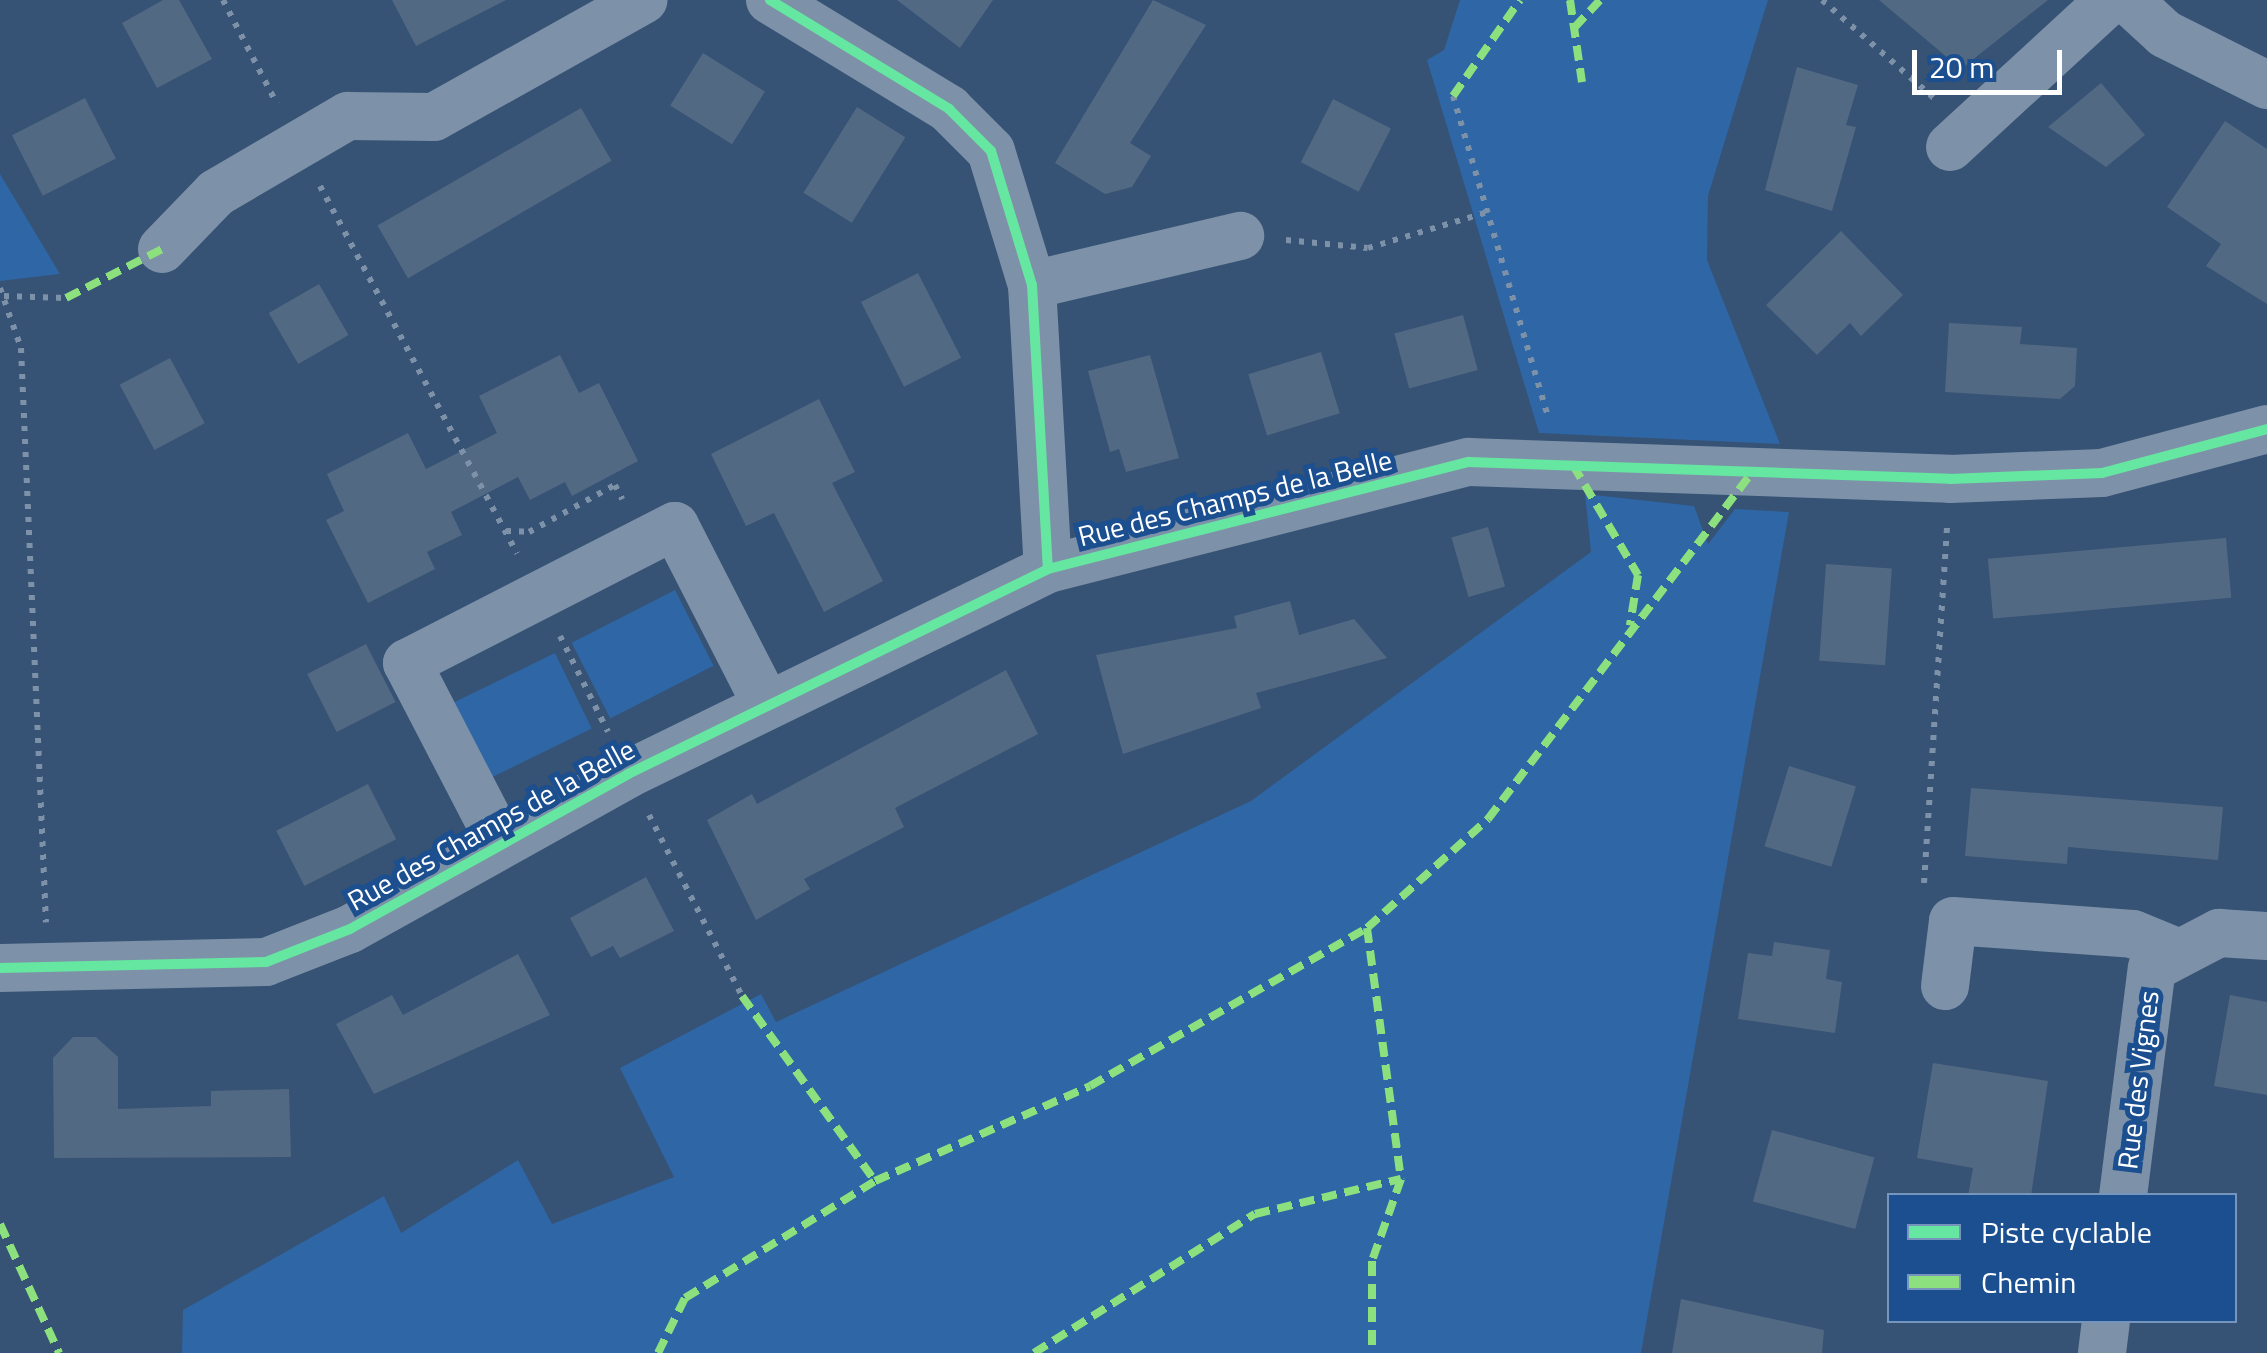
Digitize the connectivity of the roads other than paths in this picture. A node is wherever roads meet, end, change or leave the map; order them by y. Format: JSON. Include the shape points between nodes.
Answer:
{"nodes":[{"id":1,"x":643,"y":0,"type":"edge"},
{"id":2,"x":770,"y":0,"type":"edge"},
{"id":3,"x":2110,"y":0,"type":"edge"},
{"id":4,"x":2128,"y":0,"type":"edge"},
{"id":5,"x":2267,"y":85,"type":"edge"},
{"id":6,"x":1959,"y":138,"type":"road end"},
{"id":7,"x":1240,"y":236,"type":"road end"},
{"id":8,"x":162,"y":249,"type":"dead end"},
{"id":9,"x":1032,"y":285,"type":"junction"},
{"id":10,"x":2267,"y":429,"type":"edge"},
{"id":11,"x":1048,"y":569,"type":"junction"},
{"id":12,"x":766,"y":704,"type":"junction"},
{"id":13,"x":501,"y":844,"type":"junction"},
{"id":14,"x":2267,"y":936,"type":"edge"},
{"id":15,"x":2180,"y":954,"type":"junction"},
{"id":16,"x":0,"y":968,"type":"edge"},
{"id":17,"x":1945,"y":986,"type":"dead end"},
{"id":18,"x":2122,"y":1193,"type":"edge"},
{"id":19,"x":2106,"y":1323,"type":"edge"},
{"id":20,"x":2102,"y":1353,"type":"edge"}],
"edges":[{"from":1,"to":8,"type":"street","via":[[434,117],[348,116],[216,193]]},
{"from":2,"to":9,"type":"street","via":[[949,108],[991,151]]},
{"from":3,"to":6,"type":"street"},
{"from":4,"to":5,"type":"street","via":[[2164,34]]},
{"from":7,"to":9,"type":"street"},
{"from":9,"to":11,"type":"street"},
{"from":10,"to":11,"type":"street","name":"Rue des Champs de la Belle","via":[[2102,473],[1950,479],[1470,462]]},
{"from":11,"to":12,"type":"street","name":"Rue des Champs de la Belle"},
{"from":12,"to":13,"type":"street","name":"Rue des Champs de la Belle"},
{"from":12,"to":13,"type":"street","name":"Rue des Champs de la Belle","via":[[675,526],[407,663]]},
{"from":13,"to":16,"type":"street","name":"Rue des Champs de la Belle","via":[[350,928],[266,962]]},
{"from":14,"to":15,"type":"street","name":"Rue des Vignes","via":[[2218,933]]},
{"from":15,"to":17,"type":"street","via":[[2133,934],[1953,921]]},
{"from":15,"to":18,"type":"street","name":"Rue des Vignes","via":[[2152,968]]},
{"from":19,"to":20,"type":"street"}]}
